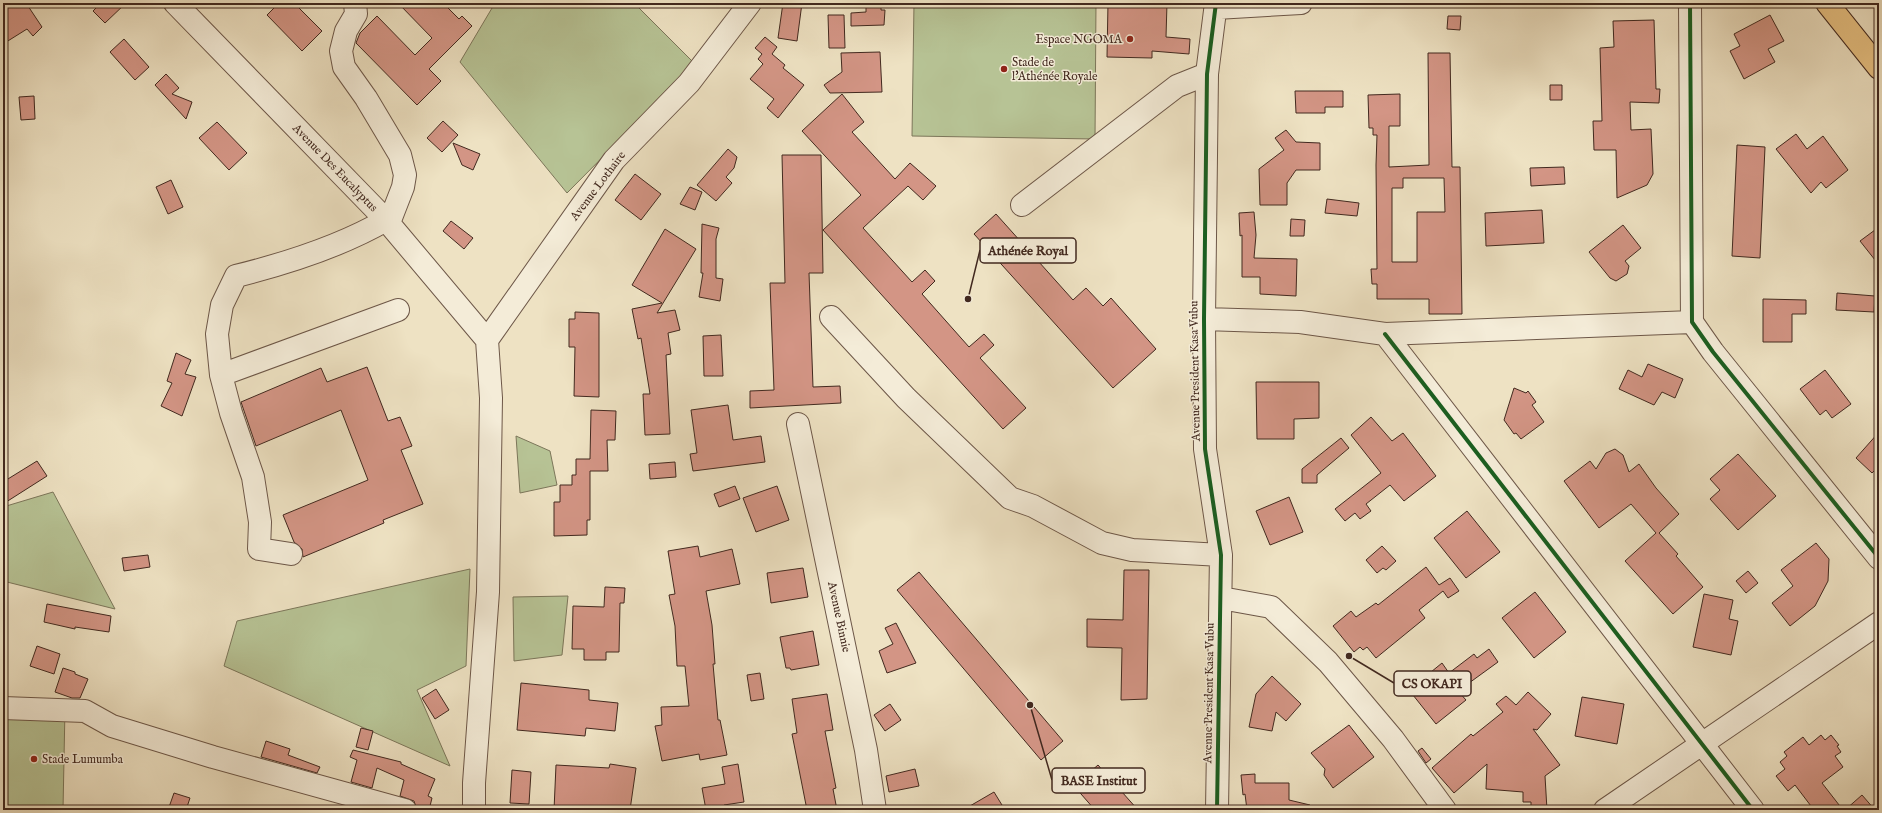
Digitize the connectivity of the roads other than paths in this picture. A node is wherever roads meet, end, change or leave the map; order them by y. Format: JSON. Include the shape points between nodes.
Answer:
{"nodes":[{"id":1,"x":175,"y":3,"type":"edge"},
{"id":2,"x":355,"y":3,"type":"edge"},
{"id":3,"x":750,"y":3,"type":"edge"},
{"id":4,"x":1301,"y":3,"type":"edge"},
{"id":5,"x":1690,"y":3,"type":"edge"},
{"id":6,"x":1827,"y":3,"type":"edge"},
{"id":7,"x":1216,"y":6,"type":"edge"},
{"id":8,"x":1879,"y":68,"type":"edge"},
{"id":9,"x":1207,"y":74,"type":"junction"},
{"id":10,"x":1022,"y":205,"type":"dead end"},
{"id":11,"x":387,"y":221,"type":"junction"},
{"id":12,"x":398,"y":310,"type":"dead end"},
{"id":13,"x":831,"y":317,"type":"dead end"},
{"id":14,"x":1204,"y":319,"type":"junction"},
{"id":15,"x":1692,"y":322,"type":"junction"},
{"id":16,"x":1385,"y":334,"type":"junction"},
{"id":17,"x":487,"y":340,"type":"junction"},
{"id":18,"x":221,"y":375,"type":"junction"},
{"id":19,"x":798,"y":424,"type":"dead end"},
{"id":20,"x":291,"y":554,"type":"dead end"},
{"id":21,"x":1221,"y":555,"type":"junction"},
{"id":22,"x":1879,"y":558,"type":"edge"},
{"id":23,"x":1221,"y":598,"type":"junction"},
{"id":24,"x":1879,"y":623,"type":"edge"},
{"id":25,"x":3,"y":708,"type":"edge"},
{"id":26,"x":1701,"y":743,"type":"junction"},
{"id":27,"x":405,"y":810,"type":"edge"},
{"id":28,"x":474,"y":810,"type":"edge"},
{"id":29,"x":875,"y":810,"type":"edge"},
{"id":30,"x":1217,"y":810,"type":"edge"},
{"id":31,"x":1445,"y":810,"type":"edge"},
{"id":32,"x":1605,"y":810,"type":"edge"},
{"id":33,"x":1753,"y":810,"type":"edge"}],
"edges":[{"from":1,"to":11,"type":"street","name":"Avenue Des Eucalyptus"},
{"from":2,"to":11,"type":"street","via":[[356,14],[346,31],[341,51],[344,67],[400,155],[406,175],[404,187]]},
{"from":3,"to":17,"type":"street","name":"Avenue Lothaire","via":[[689,83],[614,160]]},
{"from":4,"to":7,"type":"street"},
{"from":5,"to":15,"type":"street"},
{"from":6,"to":8,"type":"main road"},
{"from":7,"to":9,"type":"street","name":"Avenue President Kasa Vubu"},
{"from":9,"to":10,"type":"street","via":[[1177,86]]},
{"from":9,"to":14,"type":"street","name":"Avenue President Kasa Vubu"},
{"from":11,"to":17,"type":"street","name":"Avenue Des Eucalyptus"},
{"from":11,"to":18,"type":"street","via":[[368,231],[276,266],[236,276],[222,305],[217,334]]},
{"from":12,"to":18,"type":"street"},
{"from":13,"to":21,"type":"street","via":[[906,398],[1010,498],[1034,506],[1102,543],[1132,550]]},
{"from":14,"to":16,"type":"street","via":[[1300,322]]},
{"from":14,"to":21,"type":"street","name":"Avenue President Kasa Vubu","via":[[1205,448]]},
{"from":15,"to":16,"type":"street"},
{"from":15,"to":22,"type":"street","via":[[1713,352]]},
{"from":16,"to":26,"type":"street"},
{"from":17,"to":28,"type":"street","via":[[491,398],[488,592]]},
{"from":18,"to":20,"type":"street","via":[[252,477],[260,522],[260,549]]},
{"from":19,"to":29,"type":"street","name":"Avenue Binnie","via":[[866,750]]},
{"from":21,"to":23,"type":"street","name":"Avenue President Kasa Vubu"},
{"from":23,"to":30,"type":"street","name":"Avenue President Kasa Vubu"},
{"from":23,"to":31,"type":"street","via":[[1271,607],[1328,662],[1393,738]]},
{"from":24,"to":26,"type":"street"},
{"from":25,"to":27,"type":"street","via":[[85,711],[112,726],[236,764]]},
{"from":26,"to":32,"type":"street"},
{"from":26,"to":33,"type":"street"}]}
